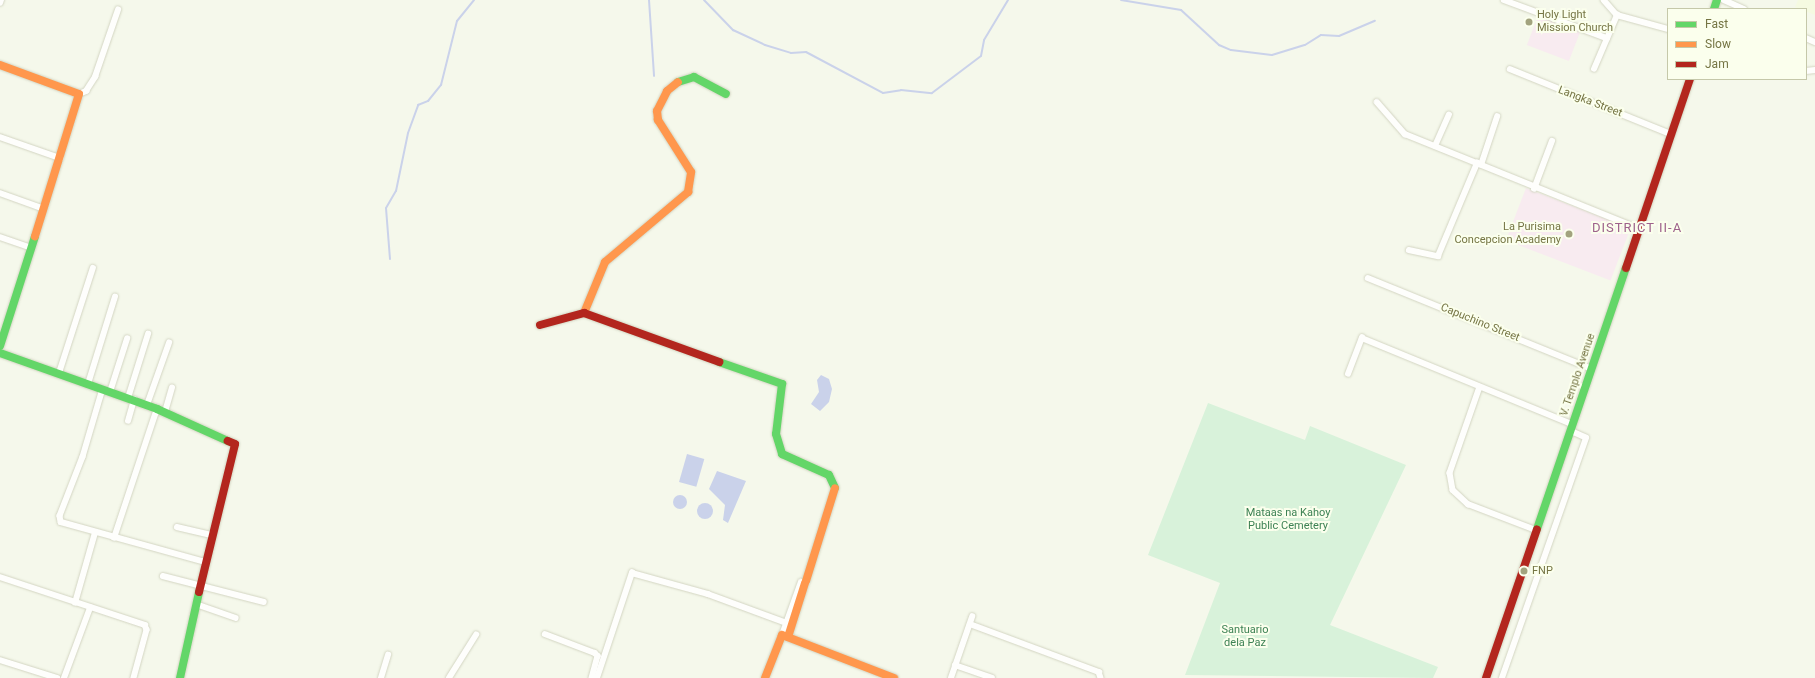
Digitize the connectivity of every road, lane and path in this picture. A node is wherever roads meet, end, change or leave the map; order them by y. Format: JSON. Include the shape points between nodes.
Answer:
{"nodes":[{"id":1,"x":1504,"y":0,"type":"edge"},
{"id":2,"x":1604,"y":0,"type":"edge"},
{"id":3,"x":1724,"y":0,"type":"edge"},
{"id":4,"x":1742,"y":8,"type":"edge"},
{"id":5,"x":118,"y":10,"type":"dead end"},
{"id":6,"x":1617,"y":15,"type":"junction"},
{"id":7,"x":1667,"y":29,"type":"edge"},
{"id":8,"x":1607,"y":38,"type":"junction"},
{"id":9,"x":0,"y":65,"type":"edge"},
{"id":10,"x":1510,"y":69,"type":"dead end"},
{"id":11,"x":1594,"y":69,"type":"dead end"},
{"id":12,"x":1690,"y":80,"type":"edge"},
{"id":13,"x":79,"y":94,"type":"junction"},
{"id":14,"x":726,"y":94,"type":"dead end"},
{"id":15,"x":1377,"y":102,"type":"dead end"},
{"id":16,"x":1449,"y":115,"type":"dead end"},
{"id":17,"x":1498,"y":118,"type":"dead end"},
{"id":18,"x":1671,"y":134,"type":"junction"},
{"id":19,"x":0,"y":137,"type":"edge"},
{"id":20,"x":1552,"y":142,"type":"dead end"},
{"id":21,"x":1435,"y":146,"type":"junction"},
{"id":22,"x":60,"y":158,"type":"junction"},
{"id":23,"x":1479,"y":164,"type":"junction"},
{"id":24,"x":1534,"y":189,"type":"junction"},
{"id":25,"x":0,"y":193,"type":"edge"},
{"id":26,"x":42,"y":208,"type":"junction"},
{"id":27,"x":1640,"y":229,"type":"junction"},
{"id":28,"x":0,"y":237,"type":"edge"},
{"id":29,"x":29,"y":247,"type":"junction"},
{"id":30,"x":1409,"y":250,"type":"dead end"},
{"id":31,"x":93,"y":268,"type":"dead end"},
{"id":32,"x":1368,"y":278,"type":"dead end"},
{"id":33,"x":115,"y":297,"type":"dead end"},
{"id":34,"x":584,"y":312,"type":"junction"},
{"id":35,"x":540,"y":325,"type":"dead end"},
{"id":36,"x":148,"y":334,"type":"dead end"},
{"id":37,"x":127,"y":339,"type":"dead end"},
{"id":38,"x":169,"y":343,"type":"dead end"},
{"id":39,"x":0,"y":346,"type":"edge"},
{"id":40,"x":0,"y":352,"type":"edge"},
{"id":41,"x":1592,"y":369,"type":"junction"},
{"id":42,"x":59,"y":373,"type":"junction"},
{"id":43,"x":1348,"y":374,"type":"dead end"},
{"id":44,"x":88,"y":384,"type":"junction"},
{"id":45,"x":1480,"y":387,"type":"junction"},
{"id":46,"x":172,"y":388,"type":"dead end"},
{"id":47,"x":106,"y":390,"type":"junction"},
{"id":48,"x":131,"y":399,"type":"junction"},
{"id":49,"x":148,"y":405,"type":"junction"},
{"id":50,"x":157,"y":409,"type":"junction"},
{"id":51,"x":165,"y":412,"type":"junction"},
{"id":52,"x":128,"y":421,"type":"dead end"},
{"id":53,"x":1571,"y":427,"type":"junction"},
{"id":54,"x":177,"y":527,"type":"dead end"},
{"id":55,"x":1536,"y":530,"type":"junction"},
{"id":56,"x":95,"y":533,"type":"junction"},
{"id":57,"x":212,"y":535,"type":"junction"},
{"id":58,"x":114,"y":538,"type":"junction"},
{"id":59,"x":205,"y":562,"type":"junction"},
{"id":60,"x":163,"y":576,"type":"dead end"},
{"id":61,"x":0,"y":577,"type":"edge"},
{"id":62,"x":803,"y":581,"type":"junction"},
{"id":63,"x":200,"y":585,"type":"junction"},
{"id":64,"x":264,"y":602,"type":"dead end"},
{"id":65,"x":75,"y":603,"type":"junction"},
{"id":66,"x":196,"y":604,"type":"junction"},
{"id":67,"x":90,"y":608,"type":"junction"},
{"id":68,"x":972,"y":617,"type":"dead end"},
{"id":69,"x":236,"y":618,"type":"dead end"},
{"id":70,"x":784,"y":622,"type":"junction"},
{"id":71,"x":970,"y":624,"type":"junction"},
{"id":72,"x":545,"y":634,"type":"dead end"},
{"id":73,"x":476,"y":635,"type":"dead end"},
{"id":74,"x":785,"y":636,"type":"junction"},
{"id":75,"x":388,"y":655,"type":"dead end"},
{"id":76,"x":0,"y":660,"type":"edge"},
{"id":77,"x":955,"y":665,"type":"junction"},
{"id":78,"x":57,"y":678,"type":"edge"},
{"id":79,"x":64,"y":678,"type":"edge"},
{"id":80,"x":134,"y":678,"type":"edge"},
{"id":81,"x":180,"y":678,"type":"edge"},
{"id":82,"x":381,"y":678,"type":"edge"},
{"id":83,"x":449,"y":678,"type":"edge"},
{"id":84,"x":592,"y":678,"type":"edge"},
{"id":85,"x":597,"y":678,"type":"edge"},
{"id":86,"x":765,"y":678,"type":"edge"},
{"id":87,"x":894,"y":678,"type":"edge"},
{"id":88,"x":951,"y":678,"type":"edge"},
{"id":89,"x":992,"y":678,"type":"edge"},
{"id":90,"x":1101,"y":678,"type":"edge"},
{"id":91,"x":1486,"y":678,"type":"edge"},
{"id":92,"x":1502,"y":678,"type":"edge"}],
"edges":[{"from":1,"to":8,"type":"street"},
{"from":2,"to":6,"type":"street"},
{"from":3,"to":4,"type":"street"},
{"from":5,"to":13,"type":"street","via":[[95,77],[86,91]]},
{"from":6,"to":7,"type":"street"},
{"from":6,"to":8,"type":"street"},
{"from":8,"to":11,"type":"street"},
{"from":9,"to":13,"type":"street"},
{"from":10,"to":18,"type":"street","name":"Langka Street"},
{"from":12,"to":18,"type":"street","name":"V. Templo Avenue"},
{"from":13,"to":22,"type":"street"},
{"from":14,"to":34,"type":"street","via":[[694,77],[681,79],[667,91],[657,111],[658,120],[691,172],[688,192],[605,262]]},
{"from":15,"to":21,"type":"street","via":[[1405,134]]},
{"from":16,"to":21,"type":"street"},
{"from":17,"to":23,"type":"street"},
{"from":18,"to":27,"type":"street","name":"V. Templo Avenue"},
{"from":19,"to":22,"type":"street"},
{"from":20,"to":24,"type":"street"},
{"from":21,"to":23,"type":"street"},
{"from":22,"to":26,"type":"street"},
{"from":23,"to":24,"type":"street"},
{"from":23,"to":30,"type":"street","via":[[1438,256]]},
{"from":24,"to":27,"type":"street"},
{"from":25,"to":26,"type":"street"},
{"from":26,"to":29,"type":"street"},
{"from":27,"to":41,"type":"street","name":"V. Templo Avenue"},
{"from":28,"to":29,"type":"street"},
{"from":29,"to":39,"type":"street"},
{"from":31,"to":42,"type":"street"},
{"from":32,"to":41,"type":"street","name":"Capuchino Street"},
{"from":33,"to":44,"type":"street"},
{"from":34,"to":35,"type":"street"},
{"from":34,"to":62,"type":"street","via":[[782,384],[776,434],[782,454],[829,475],[836,486]]},
{"from":36,"to":48,"type":"street"},
{"from":37,"to":47,"type":"street"},
{"from":38,"to":49,"type":"street"},
{"from":40,"to":42,"type":"street"},
{"from":41,"to":53,"type":"street","name":"V. Templo Avenue"},
{"from":42,"to":44,"type":"street"},
{"from":43,"to":45,"type":"street","via":[[1362,338]]},
{"from":44,"to":47,"type":"street"},
{"from":45,"to":53,"type":"street"},
{"from":45,"to":55,"type":"street","via":[[1450,473],[1453,490],[1468,504]]},
{"from":46,"to":51,"type":"street"},
{"from":47,"to":48,"type":"street"},
{"from":47,"to":56,"type":"street","via":[[60,516],[61,522]]},
{"from":48,"to":49,"type":"street"},
{"from":48,"to":52,"type":"street"},
{"from":49,"to":50,"type":"street"},
{"from":50,"to":51,"type":"street"},
{"from":50,"to":58,"type":"street"},
{"from":51,"to":57,"type":"street","via":[[235,444]]},
{"from":53,"to":55,"type":"street","name":"V. Templo Avenue"},
{"from":53,"to":92,"type":"street","via":[[1586,438]]},
{"from":54,"to":57,"type":"street"},
{"from":55,"to":91,"type":"street","name":"V. Templo Avenue"},
{"from":56,"to":58,"type":"street"},
{"from":56,"to":65,"type":"street"},
{"from":57,"to":59,"type":"street"},
{"from":58,"to":59,"type":"street"},
{"from":59,"to":63,"type":"street"},
{"from":60,"to":63,"type":"street"},
{"from":61,"to":65,"type":"street"},
{"from":62,"to":70,"type":"street"},
{"from":62,"to":74,"type":"street"},
{"from":63,"to":64,"type":"street"},
{"from":63,"to":66,"type":"street"},
{"from":65,"to":67,"type":"street"},
{"from":66,"to":69,"type":"street"},
{"from":66,"to":81,"type":"street"},
{"from":67,"to":79,"type":"street"},
{"from":67,"to":80,"type":"street","via":[[147,627]]},
{"from":68,"to":71,"type":"street"},
{"from":70,"to":74,"type":"street"},
{"from":70,"to":85,"type":"street","via":[[708,594],[632,573]]},
{"from":71,"to":77,"type":"street"},
{"from":71,"to":90,"type":"street","via":[[1099,672]]},
{"from":72,"to":84,"type":"street","via":[[595,653],[598,656]]},
{"from":73,"to":83,"type":"street"},
{"from":74,"to":86,"type":"street"},
{"from":74,"to":87,"type":"street"},
{"from":75,"to":82,"type":"street"},
{"from":76,"to":78,"type":"street"},
{"from":77,"to":88,"type":"street"},
{"from":77,"to":89,"type":"street"}]}
